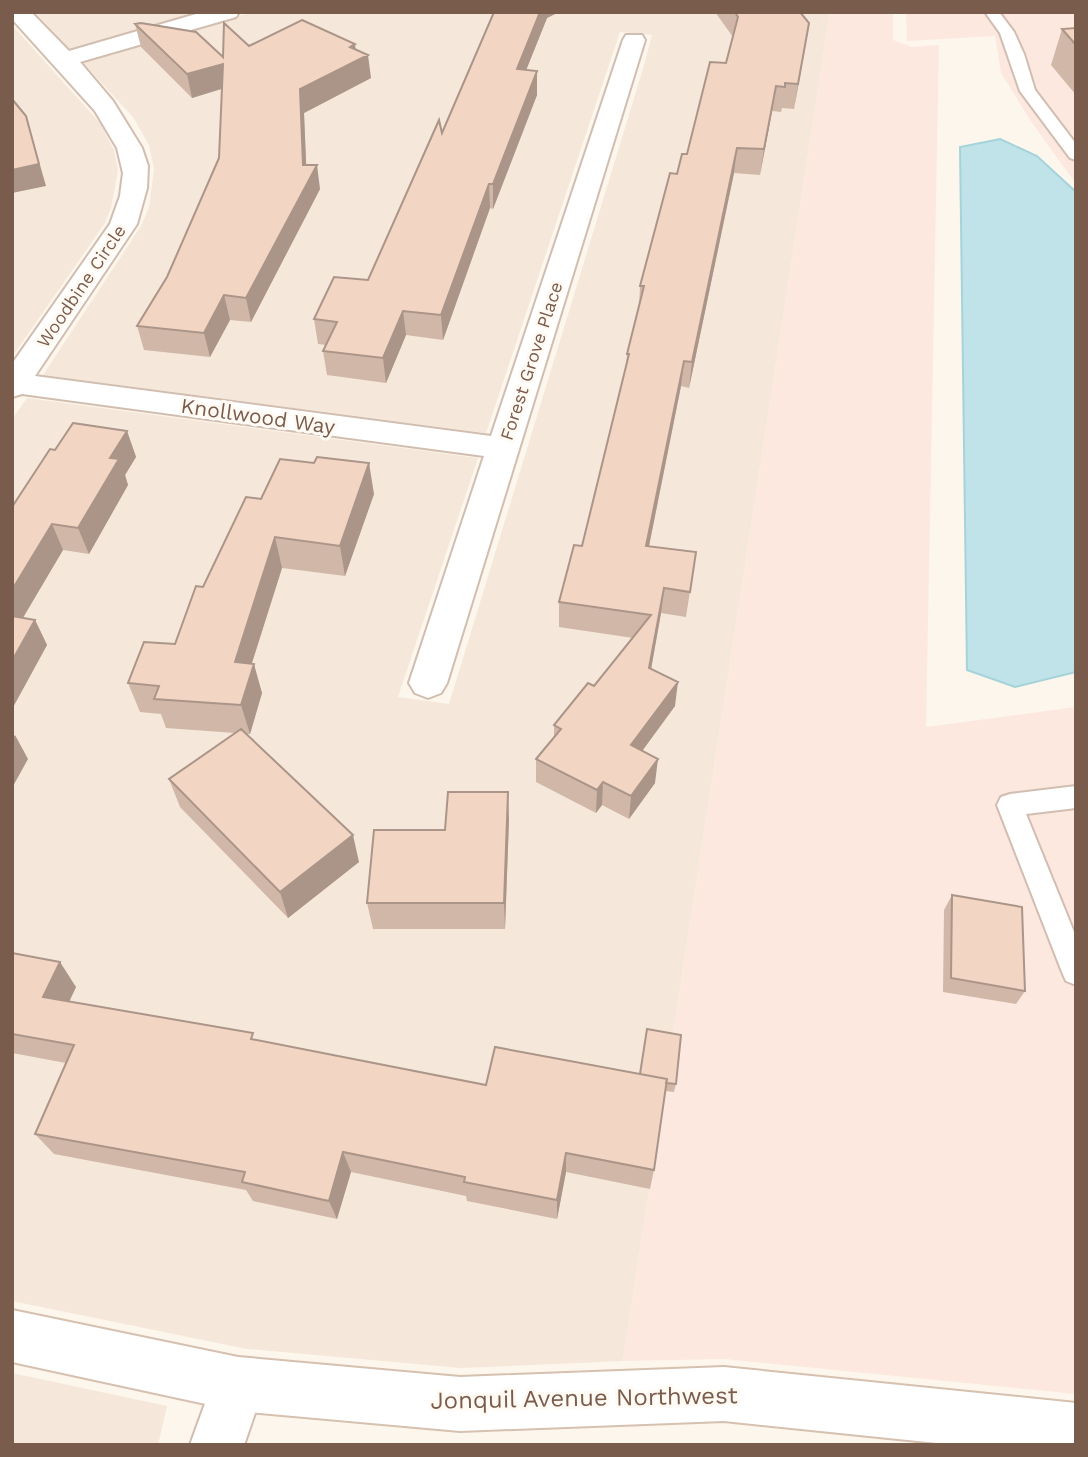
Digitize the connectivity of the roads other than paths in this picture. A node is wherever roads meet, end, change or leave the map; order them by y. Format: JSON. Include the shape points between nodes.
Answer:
{"nodes":[{"id":1,"x":18,"y":12,"type":"edge"},
{"id":2,"x":228,"y":12,"type":"edge"},
{"id":3,"x":992,"y":12,"type":"edge"},
{"id":4,"x":634,"y":40,"type":"dead end"},
{"id":5,"x":62,"y":60,"type":"junction"},
{"id":6,"x":1076,"y":155,"type":"edge"},
{"id":7,"x":13,"y":385,"type":"edge"},
{"id":8,"x":503,"y":448,"type":"junction"},
{"id":9,"x":428,"y":683,"type":"dead end"},
{"id":10,"x":1076,"y":797,"type":"edge"},
{"id":11,"x":1076,"y":972,"type":"edge"},
{"id":12,"x":12,"y":1336,"type":"edge"},
{"id":13,"x":238,"y":1384,"type":"junction"},
{"id":14,"x":1076,"y":1430,"type":"edge"},
{"id":15,"x":217,"y":1445,"type":"edge"}],
"edges":[{"from":1,"to":5,"type":"street","name":"Woodbine Circle"},
{"from":2,"to":5,"type":"street"},
{"from":3,"to":6,"type":"lane","via":[[1007,32],[1028,91]]},
{"from":4,"to":8,"type":"street","name":"Forest Grove Place"},
{"from":5,"to":7,"type":"street","name":"Woodbine Circle","via":[[116,120],[136,169],[123,224]]},
{"from":7,"to":8,"type":"street","name":"Knollwood Way"},
{"from":8,"to":9,"type":"street","name":"Forest Grove Place"},
{"from":10,"to":11,"type":"lane","via":[[1010,805]]},
{"from":12,"to":13,"type":"street","name":"Jonquil Avenue Northwest"},
{"from":13,"to":14,"type":"street","name":"Jonquil Avenue Northwest","via":[[460,1404],[724,1394]]},
{"from":13,"to":15,"type":"street"}]}
